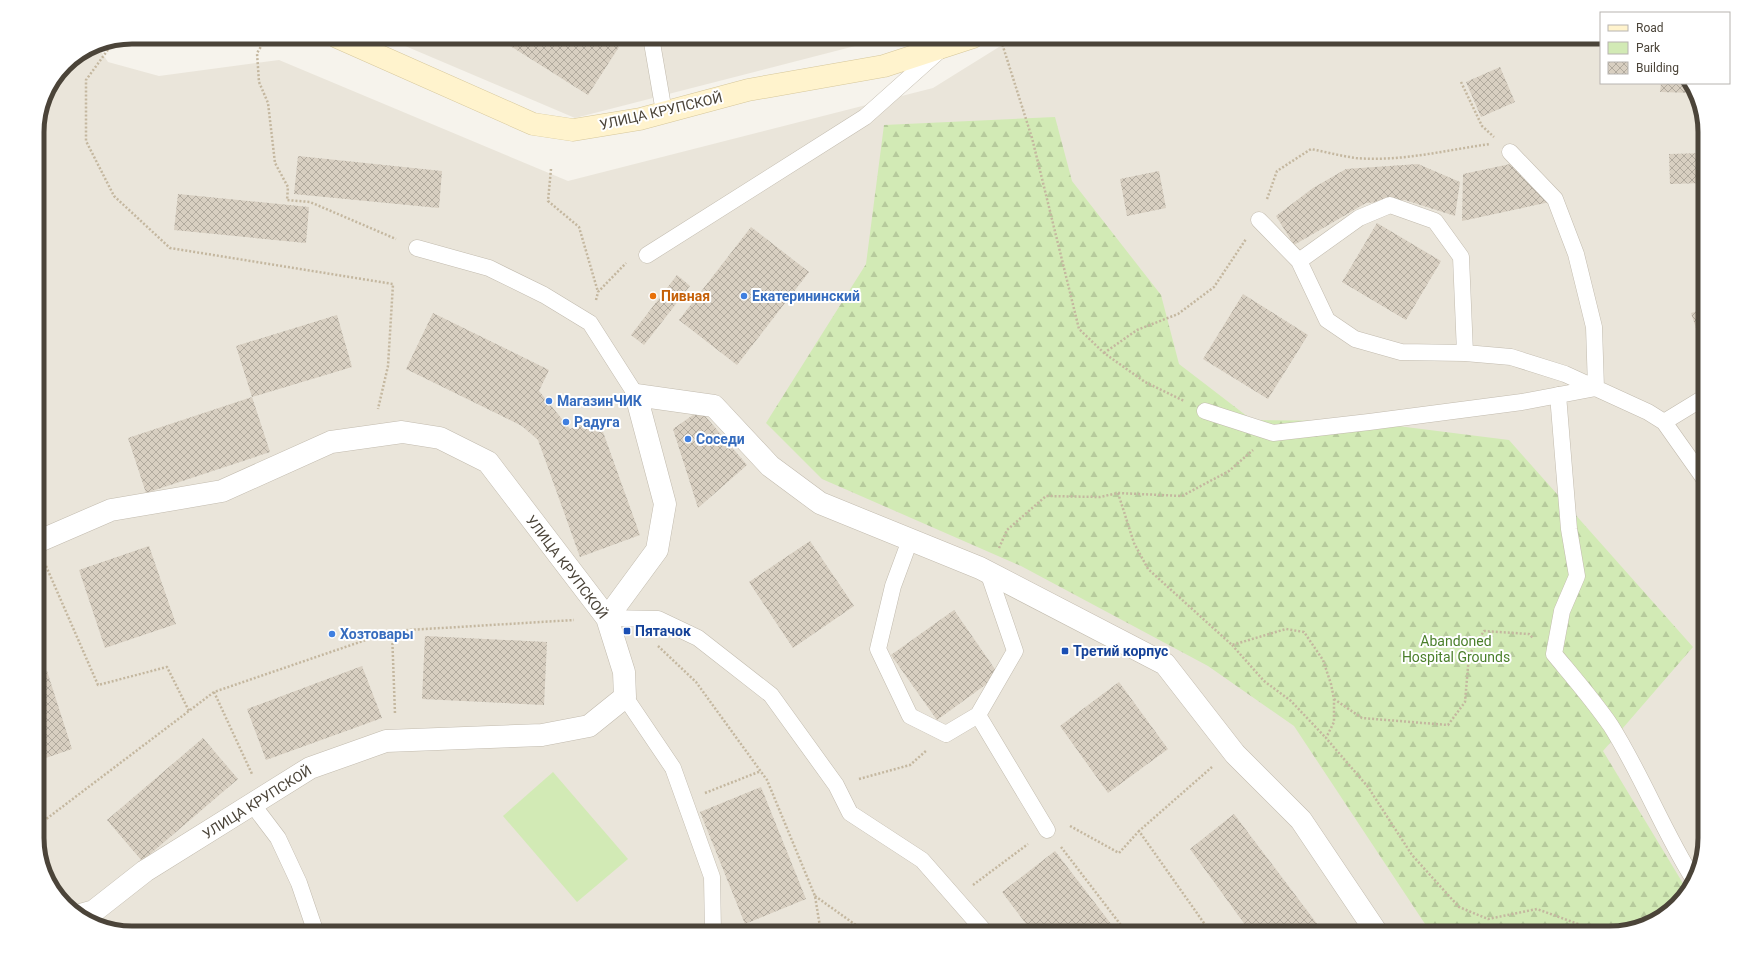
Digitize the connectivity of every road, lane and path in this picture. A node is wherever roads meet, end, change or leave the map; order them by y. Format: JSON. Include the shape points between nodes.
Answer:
{"nodes":[{"id":1,"x":263,"y":44,"type":"edge"},
{"id":2,"x":353,"y":44,"type":"edge"},
{"id":3,"x":651,"y":44,"type":"edge"},
{"id":4,"x":952,"y":44,"type":"edge"},
{"id":5,"x":1002,"y":44,"type":"edge"},
{"id":6,"x":110,"y":47,"type":"edge"},
{"id":7,"x":943,"y":47,"type":"junction"},
{"id":8,"x":1461,"y":82,"type":"dead end"},
{"id":9,"x":664,"y":112,"type":"junction"},
{"id":10,"x":1505,"y":147,"type":"junction"},
{"id":11,"x":551,"y":169,"type":"dead end"},
{"id":12,"x":1259,"y":220,"type":"junction"},
{"id":13,"x":417,"y":248,"type":"joint"},
{"id":14,"x":647,"y":255,"type":"dead end"},
{"id":15,"x":1299,"y":261,"type":"junction"},
{"id":16,"x":598,"y":292,"type":"dead end"},
{"id":17,"x":1104,"y":353,"type":"junction"},
{"id":18,"x":1465,"y":353,"type":"junction"},
{"id":19,"x":1596,"y":388,"type":"junction"},
{"id":20,"x":636,"y":395,"type":"junction"},
{"id":21,"x":1558,"y":395,"type":"junction"},
{"id":22,"x":1698,"y":401,"type":"edge"},
{"id":23,"x":1205,"y":411,"type":"joint"},
{"id":24,"x":1664,"y":422,"type":"junction"},
{"id":25,"x":1273,"y":433,"type":"junction"},
{"id":26,"x":372,"y":436,"type":"junction"},
{"id":27,"x":1698,"y":470,"type":"edge"},
{"id":28,"x":1118,"y":493,"type":"junction"},
{"id":29,"x":910,"y":540,"type":"junction"},
{"id":30,"x":44,"y":550,"type":"edge"},
{"id":31,"x":44,"y":561,"type":"edge"},
{"id":32,"x":988,"y":572,"type":"junction"},
{"id":33,"x":607,"y":618,"type":"junction"},
{"id":34,"x":628,"y":618,"type":"junction"},
{"id":35,"x":392,"y":631,"type":"junction"},
{"id":36,"x":1232,"y":646,"type":"junction"},
{"id":37,"x":1554,"y":654,"type":"junction"},
{"id":38,"x":214,"y":692,"type":"junction"},
{"id":39,"x":625,"y":697,"type":"junction"},
{"id":40,"x":1334,"y":699,"type":"junction"},
{"id":41,"x":189,"y":711,"type":"junction"},
{"id":42,"x":978,"y":715,"type":"junction"},
{"id":43,"x":946,"y":734,"type":"junction"},
{"id":44,"x":1326,"y":738,"type":"junction"},
{"id":45,"x":396,"y":741,"type":"junction"},
{"id":46,"x":1231,"y":749,"type":"junction"},
{"id":47,"x":761,"y":771,"type":"junction"},
{"id":48,"x":836,"y":785,"type":"junction"},
{"id":49,"x":258,"y":801,"type":"junction"},
{"id":50,"x":685,"y":802,"type":"junction"},
{"id":51,"x":44,"y":821,"type":"edge"},
{"id":52,"x":1047,"y":830,"type":"junction"},
{"id":53,"x":1140,"y":831,"type":"junction"},
{"id":54,"x":1690,"y":874,"type":"edge"},
{"id":55,"x":815,"y":896,"type":"junction"},
{"id":56,"x":955,"y":898,"type":"junction"},
{"id":57,"x":87,"y":913,"type":"edge"},
{"id":58,"x":314,"y":926,"type":"edge"},
{"id":59,"x":713,"y":926,"type":"edge"},
{"id":60,"x":820,"y":926,"type":"edge"},
{"id":61,"x":857,"y":926,"type":"edge"},
{"id":62,"x":980,"y":926,"type":"edge"},
{"id":63,"x":1122,"y":926,"type":"edge"},
{"id":64,"x":1206,"y":926,"type":"edge"},
{"id":65,"x":1372,"y":926,"type":"edge"},
{"id":66,"x":1581,"y":926,"type":"edge"}],
"edges":[{"from":1,"to":13,"type":"path","via":[[257,53],[259,82],[268,103],[275,163],[288,187],[287,200],[310,202]]},
{"from":2,"to":9,"type":"street","name":"УЛИЦА КРУПСКОЙ","via":[[534,124],[573,130],[640,119]]},
{"from":3,"to":9,"type":"lane"},
{"from":4,"to":7,"type":"street","name":"УЛИЦА КРУПСКОЙ"},
{"from":5,"to":17,"type":"path","via":[[1032,138],[1079,329]]},
{"from":6,"to":26,"type":"path","via":[[86,80],[86,141],[114,196],[170,248],[393,284],[388,366]]},
{"from":7,"to":9,"type":"street","name":"УЛИЦА КРУПСКОЙ","via":[[884,66],[748,90]]},
{"from":7,"to":14,"type":"lane","via":[[865,117]]},
{"from":8,"to":10,"type":"path","via":[[1482,126]]},
{"from":10,"to":12,"type":"path","via":[[1441,151],[1408,157],[1356,158],[1311,149],[1277,171]]},
{"from":10,"to":19,"type":"lane","via":[[1555,199],[1576,254],[1594,327]]},
{"from":11,"to":16,"type":"path","via":[[548,201],[580,227]]},
{"from":12,"to":15,"type":"lane"},
{"from":12,"to":17,"type":"path","via":[[1214,286],[1178,314],[1137,330]]},
{"from":13,"to":20,"type":"lane","via":[[490,268],[544,295],[590,323]]},
{"from":15,"to":18,"type":"lane","via":[[1327,320],[1355,339],[1401,352]]},
{"from":15,"to":18,"type":"lane","via":[[1359,218],[1390,205],[1435,221],[1461,257]]},
{"from":17,"to":23,"type":"path","via":[[1145,382]]},
{"from":18,"to":19,"type":"lane","via":[[1511,356],[1565,374]]},
{"from":19,"to":21,"type":"lane"},
{"from":19,"to":24,"type":"lane"},
{"from":20,"to":29,"type":"street","via":[[714,406],[770,466],[820,504]]},
{"from":20,"to":33,"type":"street","via":[[665,504],[657,550]]},
{"from":21,"to":25,"type":"lane","via":[[1522,402]]},
{"from":21,"to":37,"type":"lane","via":[[1569,529],[1577,576],[1562,611]]},
{"from":22,"to":24,"type":"lane"},
{"from":23,"to":25,"type":"lane"},
{"from":24,"to":27,"type":"lane"},
{"from":25,"to":28,"type":"path","via":[[1229,471],[1182,496]]},
{"from":26,"to":30,"type":"street","name":"УЛИЦА КРУПСКОЙ","via":[[331,442],[222,491],[111,510]]},
{"from":26,"to":33,"type":"street","name":"УЛИЦА КРУПСКОЙ","via":[[402,432],[440,438],[488,462]]},
{"from":28,"to":32,"type":"path","via":[[1100,497],[1046,496],[1007,530]]},
{"from":28,"to":36,"type":"path","via":[[1134,543],[1148,569]]},
{"from":29,"to":32,"type":"street"},
{"from":29,"to":43,"type":"lane","via":[[894,586],[878,649],[910,716]]},
{"from":31,"to":41,"type":"path","via":[[98,685],[167,667]]},
{"from":32,"to":42,"type":"lane","via":[[1015,651]]},
{"from":32,"to":46,"type":"street","via":[[1165,664]]},
{"from":33,"to":34,"type":"lane"},
{"from":33,"to":35,"type":"path"},
{"from":33,"to":39,"type":"street","name":"УЛИЦА КРУПСКОЙ","via":[[624,672]]},
{"from":34,"to":47,"type":"path","via":[[696,682]]},
{"from":34,"to":48,"type":"lane","via":[[658,618],[698,638],[771,695]]},
{"from":35,"to":38,"type":"path"},
{"from":35,"to":45,"type":"path"},
{"from":36,"to":40,"type":"path","via":[[1286,629],[1304,632],[1323,660]]},
{"from":36,"to":44,"type":"path","via":[[1264,681],[1291,701]]},
{"from":37,"to":40,"type":"path","via":[[1529,634],[1484,631],[1469,655],[1465,702],[1448,725],[1362,718]]},
{"from":37,"to":54,"type":"lane","via":[[1610,725]]},
{"from":38,"to":41,"type":"path"},
{"from":38,"to":49,"type":"path"},
{"from":39,"to":45,"type":"street","name":"УЛИЦА КРУПСКОЙ","via":[[589,726],[542,735]]},
{"from":39,"to":50,"type":"lane","via":[[673,768]]},
{"from":40,"to":44,"type":"path","via":[[1334,722]]},
{"from":41,"to":51,"type":"path"},
{"from":42,"to":43,"type":"lane"},
{"from":42,"to":52,"type":"lane"},
{"from":43,"to":48,"type":"path","via":[[910,765]]},
{"from":44,"to":66,"type":"path","via":[[1368,787],[1412,855],[1459,906],[1488,919],[1536,909]]},
{"from":45,"to":49,"type":"street","name":"УЛИЦА КРУПСКОЙ","via":[[386,741],[310,768]]},
{"from":46,"to":53,"type":"path"},
{"from":46,"to":65,"type":"street","via":[[1301,820]]},
{"from":47,"to":50,"type":"path"},
{"from":47,"to":55,"type":"path"},
{"from":48,"to":56,"type":"lane","via":[[850,813],[922,860]]},
{"from":49,"to":57,"type":"street","name":"УЛИЦА КРУПСКОЙ","via":[[145,872],[94,911]]},
{"from":49,"to":58,"type":"lane","via":[[299,883]]},
{"from":50,"to":59,"type":"lane","via":[[712,877]]},
{"from":52,"to":53,"type":"path","via":[[1067,825],[1119,853]]},
{"from":52,"to":56,"type":"path"},
{"from":52,"to":63,"type":"path"},
{"from":53,"to":64,"type":"path"},
{"from":55,"to":60,"type":"path"},
{"from":55,"to":61,"type":"path"},
{"from":56,"to":62,"type":"lane"}]}
